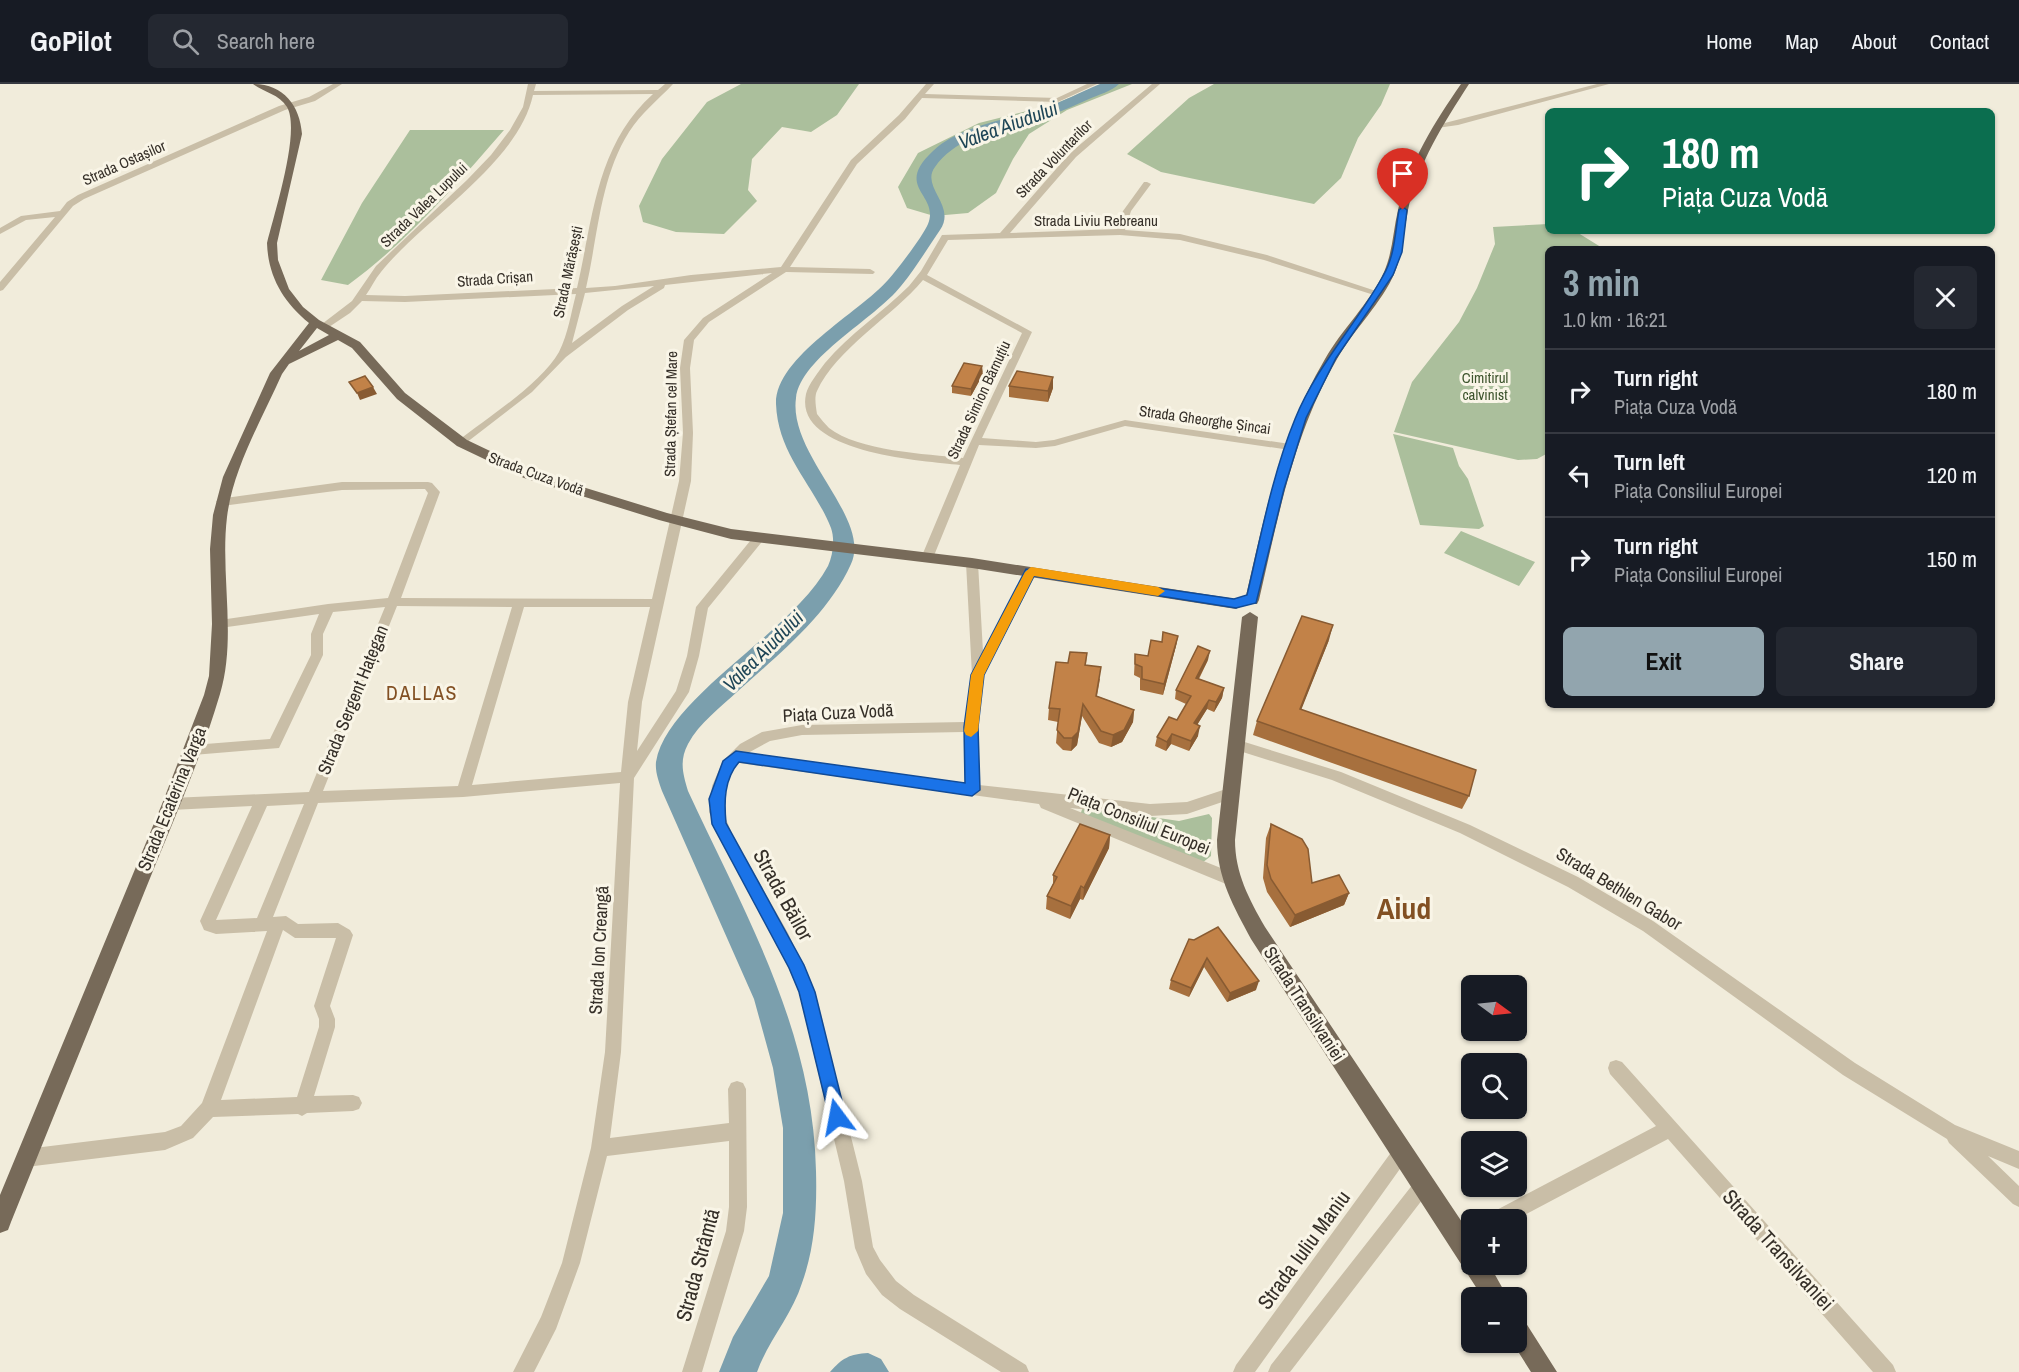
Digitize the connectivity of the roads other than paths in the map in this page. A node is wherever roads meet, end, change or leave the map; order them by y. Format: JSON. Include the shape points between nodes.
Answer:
{"nodes":[{"id":1,"x":257,"y":84,"type":"edge"},
{"id":2,"x":338,"y":84,"type":"edge"},
{"id":3,"x":669,"y":84,"type":"edge"},
{"id":4,"x":930,"y":84,"type":"edge"},
{"id":5,"x":1093,"y":84,"type":"edge"},
{"id":6,"x":1156,"y":84,"type":"edge"},
{"id":7,"x":1466,"y":84,"type":"edge"},
{"id":8,"x":1605,"y":84,"type":"edge"},
{"id":9,"x":532,"y":89,"type":"edge"},
{"id":10,"x":658,"y":92,"type":"junction"},
{"id":11,"x":920,"y":96,"type":"junction"},
{"id":12,"x":291,"y":106,"type":"junction"},
{"id":13,"x":1437,"y":126,"type":"junction"},
{"id":14,"x":1147,"y":184,"type":"dead end"},
{"id":15,"x":63,"y":213,"type":"junction"},
{"id":16,"x":0,"y":231,"type":"edge"},
{"id":17,"x":1120,"y":232,"type":"junction"},
{"id":18,"x":1004,"y":234,"type":"junction"},
{"id":19,"x":784,"y":269,"type":"junction"},
{"id":20,"x":870,"y":272,"type":"dead end"},
{"id":21,"x":922,"y":276,"type":"junction"},
{"id":22,"x":668,"y":282,"type":"junction"},
{"id":23,"x":0,"y":288,"type":"edge"},
{"id":24,"x":581,"y":290,"type":"junction"},
{"id":25,"x":1377,"y":293,"type":"junction"},
{"id":26,"x":360,"y":298,"type":"junction"},
{"id":27,"x":319,"y":325,"type":"junction"},
{"id":28,"x":338,"y":335,"type":"junction"},
{"id":29,"x":561,"y":356,"type":"junction"},
{"id":30,"x":284,"y":365,"type":"junction"},
{"id":31,"x":975,"y":441,"type":"junction"},
{"id":32,"x":462,"y":443,"type":"junction"},
{"id":33,"x":1290,"y":447,"type":"junction"},
{"id":34,"x":966,"y":462,"type":"junction"},
{"id":35,"x":222,"y":502,"type":"junction"},
{"id":36,"x":678,"y":521,"type":"junction"},
{"id":37,"x":759,"y":538,"type":"junction"},
{"id":38,"x":927,"y":558,"type":"junction"},
{"id":39,"x":972,"y":563,"type":"junction"},
{"id":40,"x":1031,"y":572,"type":"junction"},
{"id":41,"x":1252,"y":600,"type":"junction"},
{"id":42,"x":393,"y":603,"type":"junction"},
{"id":43,"x":519,"y":603,"type":"junction"},
{"id":44,"x":656,"y":603,"type":"junction"},
{"id":45,"x":1236,"y":604,"type":"junction"},
{"id":46,"x":328,"y":608,"type":"junction"},
{"id":47,"x":1250,"y":617,"type":"junction"},
{"id":48,"x":220,"y":624,"type":"junction"},
{"id":49,"x":978,"y":675,"type":"junction"},
{"id":50,"x":971,"y":727,"type":"junction"},
{"id":51,"x":1235,"y":744,"type":"junction"},
{"id":52,"x":193,"y":750,"type":"junction"},
{"id":53,"x":736,"y":756,"type":"junction"},
{"id":54,"x":627,"y":777,"type":"junction"},
{"id":55,"x":972,"y":790,"type":"junction"},
{"id":56,"x":463,"y":791,"type":"junction"},
{"id":57,"x":1229,"y":794,"type":"junction"},
{"id":58,"x":314,"y":798,"type":"junction"},
{"id":59,"x":1033,"y":798,"type":"junction"},
{"id":60,"x":262,"y":800,"type":"junction"},
{"id":61,"x":171,"y":804,"type":"junction"},
{"id":62,"x":1231,"y":879,"type":"junction"},
{"id":63,"x":270,"y":924,"type":"junction"},
{"id":64,"x":1616,"y":1068,"type":"dead end"},
{"id":65,"x":737,"y":1089,"type":"dead end"},
{"id":66,"x":353,"y":1103,"type":"dead end"},
{"id":67,"x":302,"y":1107,"type":"junction"},
{"id":68,"x":209,"y":1109,"type":"junction"},
{"id":69,"x":1669,"y":1130,"type":"junction"},
{"id":70,"x":737,"y":1131,"type":"junction"},
{"id":71,"x":1949,"y":1131,"type":"junction"},
{"id":72,"x":600,"y":1148,"type":"junction"},
{"id":73,"x":1401,"y":1153,"type":"junction"},
{"id":74,"x":26,"y":1158,"type":"junction"},
{"id":75,"x":2019,"y":1160,"type":"edge"},
{"id":76,"x":1423,"y":1185,"type":"junction"},
{"id":77,"x":2019,"y":1198,"type":"edge"},
{"id":78,"x":1516,"y":1209,"type":"edge"},
{"id":79,"x":0,"y":1222,"type":"edge"},
{"id":80,"x":1461,"y":1230,"type":"edge"},
{"id":81,"x":1527,"y":1345,"type":"edge"},
{"id":82,"x":523,"y":1372,"type":"edge"},
{"id":83,"x":692,"y":1372,"type":"edge"},
{"id":84,"x":1019,"y":1372,"type":"edge"},
{"id":85,"x":1244,"y":1372,"type":"edge"},
{"id":86,"x":1278,"y":1372,"type":"edge"},
{"id":87,"x":1545,"y":1372,"type":"edge"},
{"id":88,"x":1886,"y":1372,"type":"edge"}],
"edges":[{"from":1,"to":12,"type":"main road","via":[[283,97]]},
{"from":2,"to":12,"type":"street","name":"Strada Ostașilor"},
{"from":3,"to":10,"type":"street","name":"Strada Mărășești"},
{"from":4,"to":11,"type":"street","name":"Strada Ștefan cel Mare"},
{"from":5,"to":11,"type":"street","via":[[1058,100]]},
{"from":6,"to":18,"type":"street","name":"Strada Voluntarilor","via":[[1073,155]]},
{"from":7,"to":13,"type":"main road"},
{"from":8,"to":13,"type":"street"},
{"from":9,"to":10,"type":"street","name":"Strada Valea Lupului"},
{"from":9,"to":26,"type":"street","name":"Strada Valea Lupului","via":[[525,115],[487,162],[379,268]]},
{"from":10,"to":24,"type":"street","name":"Strada Mărășești","via":[[638,111],[612,156],[600,188]]},
{"from":11,"to":19,"type":"street","name":"Strada Ștefan cel Mare","via":[[854,162]]},
{"from":12,"to":15,"type":"street","name":"Strada Ostașilor","via":[[94,190],[70,204]]},
{"from":12,"to":27,"type":"main road","name":"Strada Cuza Vodă","via":[[297,117],[297,134],[275,225],[273,260],[293,303]]},
{"from":13,"to":25,"type":"main road","via":[[1406,196],[1397,252]]},
{"from":14,"to":17,"type":"street","via":[[1127,211]]},
{"from":15,"to":16,"type":"street","via":[[24,218]]},
{"from":15,"to":23,"type":"street","name":"Strada Ostașilor"},
{"from":17,"to":18,"type":"street","name":"Strada Liviu Rebreanu"},
{"from":17,"to":25,"type":"street","name":"Strada Liviu Rebreanu","via":[[1213,243]]},
{"from":18,"to":21,"type":"street","name":"Strada Liviu Rebreanu","via":[[945,237]]},
{"from":19,"to":20,"type":"street","name":"Strada Crișan"},
{"from":19,"to":22,"type":"street","name":"Strada Crișan"},
{"from":19,"to":36,"type":"street","name":"Strada Ștefan cel Mare","via":[[706,320],[689,340],[685,368],[688,455]]},
{"from":21,"to":31,"type":"street","name":"Strada Simion Bărnuțiu","via":[[1027,332]]},
{"from":21,"to":34,"type":"street","via":[[828,365],[809,398],[809,410],[823,429],[852,444]]},
{"from":22,"to":24,"type":"street","name":"Strada Crișan"},
{"from":22,"to":29,"type":"street","name":"Strada Crișan","via":[[625,308]]},
{"from":24,"to":26,"type":"street","name":"Strada Crișan"},
{"from":24,"to":29,"type":"street","name":"Strada Mărășești"},
{"from":25,"to":33,"type":"main road","via":[[1331,358]]},
{"from":26,"to":27,"type":"street","name":"Strada Valea Lupului"},
{"from":27,"to":28,"type":"main road","name":"Strada Cuza Vodă"},
{"from":27,"to":30,"type":"main road","name":"Strada Ecaterina Varga"},
{"from":28,"to":30,"type":"main road"},
{"from":28,"to":32,"type":"main road","name":"Strada Cuza Vodă","via":[[366,354],[401,396]]},
{"from":29,"to":32,"type":"street","name":"Strada Mărășești"},
{"from":30,"to":35,"type":"main road","name":"Strada Ecaterina Varga","via":[[262,404]]},
{"from":31,"to":33,"type":"street","name":"Strada Gheorghe Șincai","via":[[1054,443],[1125,423]]},
{"from":31,"to":34,"type":"street","name":"Strada Simion Bărnuțiu"},
{"from":32,"to":36,"type":"main road","name":"Strada Cuza Vodă","via":[[528,475]]},
{"from":33,"to":41,"type":"main road"},
{"from":34,"to":38,"type":"street","name":"Strada Simion Bărnuțiu"},
{"from":35,"to":42,"type":"street","name":"Strada Sergent Hațegan","via":[[342,486],[428,486],[434,492],[432,501]]},
{"from":35,"to":48,"type":"main road","name":"Strada Ecaterina Varga","via":[[216,549]]},
{"from":36,"to":37,"type":"main road","name":"Strada Cuza Vodă"},
{"from":36,"to":44,"type":"street","name":"Strada Ion Creangă"},
{"from":37,"to":38,"type":"main road","name":"Strada Cuza Vodă"},
{"from":37,"to":54,"type":"street","via":[[702,606],[682,693]]},
{"from":38,"to":39,"type":"main road"},
{"from":39,"to":40,"type":"main road"},
{"from":39,"to":49,"type":"street"},
{"from":40,"to":45,"type":"main road"},
{"from":40,"to":49,"type":"street"},
{"from":41,"to":45,"type":"main road"},
{"from":41,"to":47,"type":"main road","via":[[1261,610]]},
{"from":42,"to":43,"type":"street","name":"Strada Sergent Hațegan"},
{"from":42,"to":46,"type":"street","name":"Strada Sergent Hațegan"},
{"from":42,"to":58,"type":"street","name":"Strada Sergent Hațegan"},
{"from":43,"to":44,"type":"street","name":"Strada Sergent Hațegan"},
{"from":43,"to":56,"type":"street"},
{"from":44,"to":54,"type":"street","name":"Strada Ion Creangă","via":[[634,702]]},
{"from":45,"to":47,"type":"main road","via":[[1238,613]]},
{"from":46,"to":48,"type":"street","name":"Strada Sergent Hațegan"},
{"from":46,"to":52,"type":"street","via":[[316,634],[317,655],[274,744]]},
{"from":47,"to":51,"type":"main road"},
{"from":48,"to":52,"type":"main road","name":"Strada Ecaterina Varga","via":[[217,676]]},
{"from":49,"to":50,"type":"street"},
{"from":50,"to":53,"type":"street","name":"Piața Cuza Vodă","via":[[780,733],[754,742]]},
{"from":50,"to":55,"type":"street"},
{"from":51,"to":57,"type":"main road","name":"Strada Transilvaniei"},
{"from":51,"to":71,"type":"street","name":"Strada Bethlen Gabor","via":[[1336,776],[1465,829],[1573,882],[1648,926],[1802,1038]]},
{"from":52,"to":61,"type":"main road","name":"Strada Ecaterina Varga"},
{"from":53,"to":55,"type":"street"},
{"from":53,"to":84,"type":"street","name":"Strada Băilor","via":[[719,786],[719,824],[765,904],[807,992],[853,1181],[864,1248],[889,1288]]},
{"from":54,"to":56,"type":"street","name":"Strada Sergent Hațegan"},
{"from":54,"to":72,"type":"street","name":"Strada Ion Creangă","via":[[613,1052]]},
{"from":55,"to":59,"type":"street","name":"Piața Consiliul Europei"},
{"from":56,"to":58,"type":"street","name":"Strada Sergent Hațegan"},
{"from":57,"to":59,"type":"street","name":"Piața Consiliul Europei","via":[[1204,804],[1168,810]]},
{"from":57,"to":62,"type":"main road","name":"Strada Transilvaniei","via":[[1226,840]]},
{"from":58,"to":60,"type":"street","name":"Strada Sergent Hațegan"},
{"from":58,"to":63,"type":"street","name":"Strada Sergent Hațegan"},
{"from":59,"to":62,"type":"street","name":"Piața Consiliul Europei"},
{"from":60,"to":61,"type":"street","name":"Strada Sergent Hațegan"},
{"from":60,"to":63,"type":"street","via":[[208,921],[209,926],[216,927]]},
{"from":61,"to":74,"type":"main road","name":"Strada Ecaterina Varga"},
{"from":62,"to":73,"type":"main road","name":"Strada Transilvaniei","via":[[1258,933]]},
{"from":63,"to":67,"type":"street","via":[[286,923],[295,931],[338,930],[345,935],[322,1006],[327,1027]]},
{"from":63,"to":68,"type":"street","name":"Strada Sergent Hațegan"},
{"from":64,"to":69,"type":"street","name":"Strada Transilvaniei"},
{"from":65,"to":70,"type":"street","name":"Strada Strâmtă"},
{"from":66,"to":67,"type":"street"},
{"from":67,"to":68,"type":"street"},
{"from":68,"to":74,"type":"street","name":"Strada Sergent Hațegan","via":[[187,1132],[165,1141]]},
{"from":69,"to":78,"type":"street"},
{"from":69,"to":88,"type":"street","name":"Strada Transilvaniei"},
{"from":70,"to":72,"type":"street"},
{"from":70,"to":83,"type":"street","name":"Strada Strâmtă","via":[[735,1231]]},
{"from":71,"to":75,"type":"street"},
{"from":71,"to":77,"type":"street"},
{"from":72,"to":82,"type":"street","name":"Strada Ion Creangă","via":[[571,1263],[549,1322]]},
{"from":73,"to":76,"type":"main road","name":"Strada Transilvaniei"},
{"from":73,"to":85,"type":"street","name":"Strada Iuliu Maniu"},
{"from":74,"to":79,"type":"main road","name":"Strada Ecaterina Varga"},
{"from":76,"to":80,"type":"main road","name":"Strada Transilvaniei"},
{"from":76,"to":86,"type":"street"},
{"from":81,"to":87,"type":"main road"}]}
